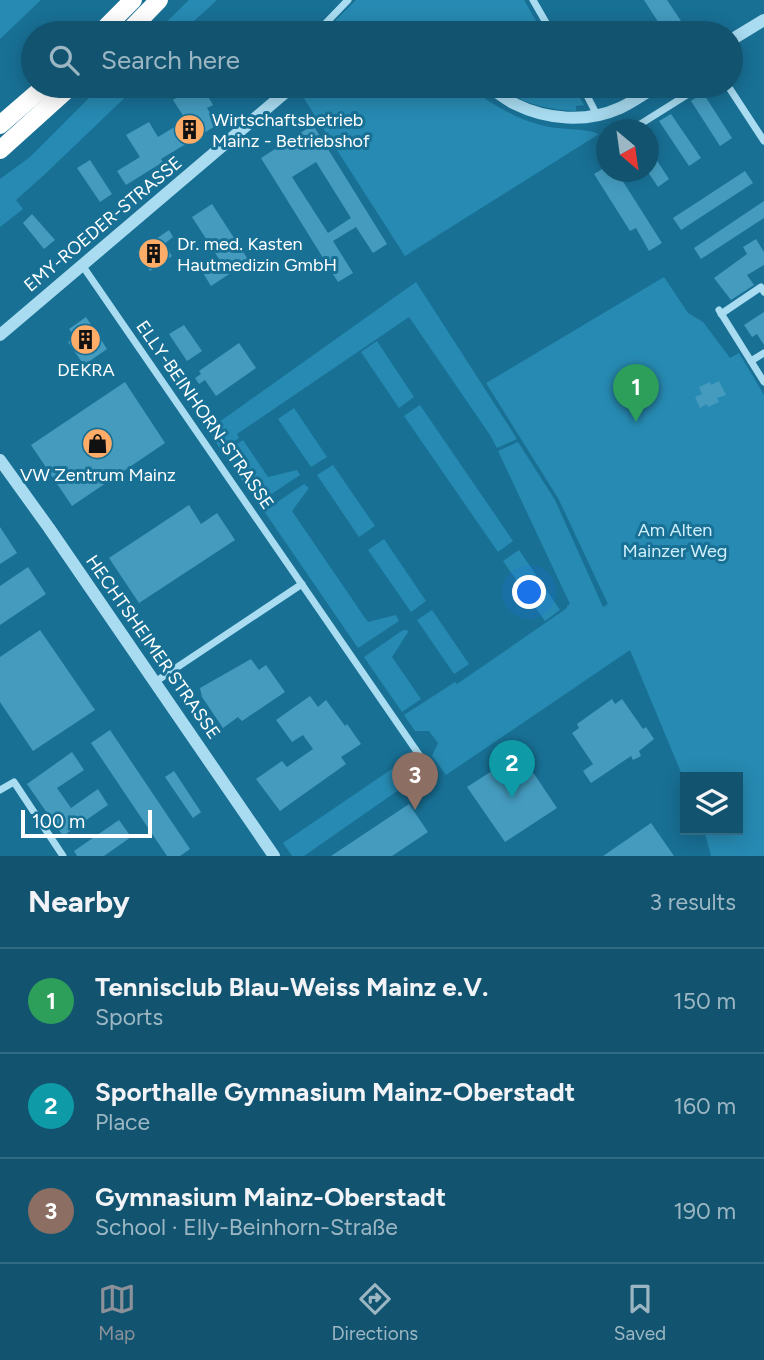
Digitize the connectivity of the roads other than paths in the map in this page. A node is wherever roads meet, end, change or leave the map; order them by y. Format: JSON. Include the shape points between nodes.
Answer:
{"nodes":[{"id":1,"x":133,"y":0,"type":"edge"},
{"id":2,"x":159,"y":0,"type":"edge"},
{"id":3,"x":348,"y":0,"type":"edge"},
{"id":4,"x":533,"y":0,"type":"edge"},
{"id":5,"x":764,"y":20,"type":"edge"},
{"id":6,"x":112,"y":21,"type":"edge"},
{"id":7,"x":139,"y":21,"type":"edge"},
{"id":8,"x":328,"y":21,"type":"edge"},
{"id":9,"x":545,"y":21,"type":"edge"},
{"id":10,"x":743,"y":33,"type":"edge"},
{"id":11,"x":31,"y":98,"type":"edge"},
{"id":12,"x":58,"y":98,"type":"edge"},
{"id":13,"x":279,"y":98,"type":"edge"},
{"id":14,"x":506,"y":98,"type":"edge"},
{"id":15,"x":588,"y":98,"type":"edge"},
{"id":16,"x":636,"y":98,"type":"edge"},
{"id":17,"x":682,"y":98,"type":"edge"},
{"id":18,"x":736,"y":98,"type":"edge"},
{"id":19,"x":597,"y":115,"type":"junction"},
{"id":20,"x":648,"y":119,"type":"edge"},
{"id":21,"x":0,"y":125,"type":"edge"},
{"id":22,"x":764,"y":141,"type":"edge"},
{"id":23,"x":0,"y":150,"type":"edge"},
{"id":24,"x":82,"y":265,"type":"junction"},
{"id":25,"x":764,"y":292,"type":"edge"},
{"id":26,"x":0,"y":335,"type":"edge"},
{"id":27,"x":764,"y":353,"type":"edge"},
{"id":28,"x":751,"y":361,"type":"junction"},
{"id":29,"x":764,"y":382,"type":"edge"},
{"id":30,"x":0,"y":460,"type":"edge"},
{"id":31,"x":302,"y":584,"type":"junction"},
{"id":32,"x":155,"y":682,"type":"junction"},
{"id":33,"x":420,"y":756,"type":"dead end"},
{"id":34,"x":0,"y":790,"type":"edge"},
{"id":35,"x":63,"y":856,"type":"edge"},
{"id":36,"x":274,"y":856,"type":"edge"}],
"edges":[{"from":1,"to":6,"type":"highway"},
{"from":2,"to":7,"type":"highway"},
{"from":3,"to":8,"type":"street"},
{"from":4,"to":9,"type":"street"},
{"from":5,"to":10,"type":"street"},
{"from":11,"to":21,"type":"highway"},
{"from":12,"to":23,"type":"highway"},
{"from":13,"to":24,"type":"street","name":"EMY-ROEDER-STRASSE"},
{"from":14,"to":19,"type":"street","via":[[532,111],[563,117]]},
{"from":15,"to":19,"type":"street"},
{"from":16,"to":19,"type":"street"},
{"from":17,"to":20,"type":"street"},
{"from":18,"to":22,"type":"street"},
{"from":24,"to":26,"type":"street","name":"EMY-ROEDER-STRASSE"},
{"from":24,"to":31,"type":"street","name":"ELLY-BEINHORN-STRASSE"},
{"from":25,"to":28,"type":"street","via":[[761,287],[720,312]]},
{"from":27,"to":28,"type":"street"},
{"from":28,"to":29,"type":"street"},
{"from":30,"to":32,"type":"street","name":"HECHTSHEIMER STRASSE"},
{"from":31,"to":32,"type":"street"},
{"from":31,"to":33,"type":"street","name":"ELLY-BEINHORN-STRASSE"},
{"from":32,"to":36,"type":"street","name":"HECHTSHEIMER STRASSE"},
{"from":34,"to":35,"type":"street","via":[[14,782]]}]}
